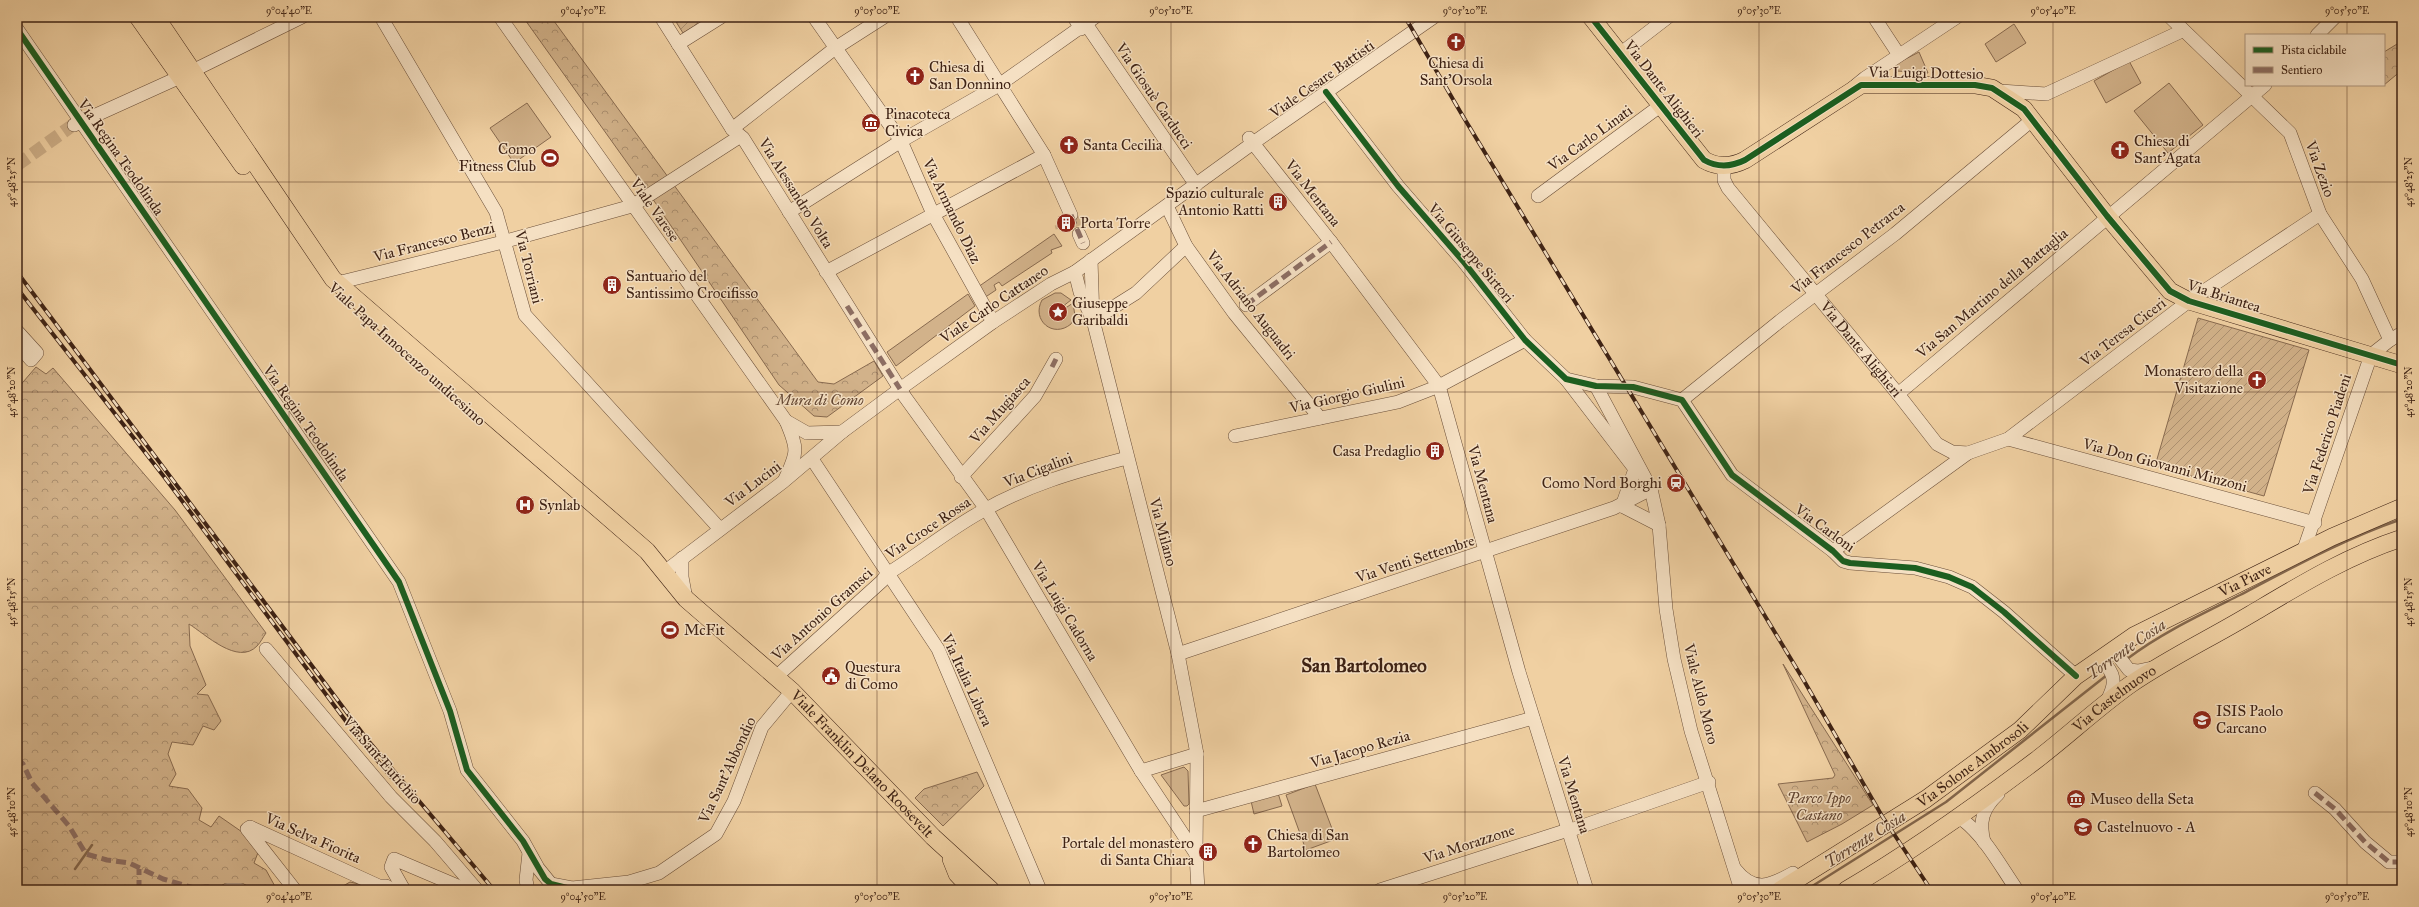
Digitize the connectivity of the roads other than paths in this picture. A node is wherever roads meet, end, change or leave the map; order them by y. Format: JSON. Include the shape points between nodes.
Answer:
{"nodes":[{"id":1,"x":138,"y":17,"type":"edge"},
{"id":2,"x":156,"y":17,"type":"edge"},
{"id":3,"x":302,"y":17,"type":"edge"},
{"id":4,"x":381,"y":17,"type":"edge"},
{"id":5,"x":500,"y":17,"type":"edge"},
{"id":6,"x":661,"y":17,"type":"edge"},
{"id":7,"x":721,"y":17,"type":"edge"},
{"id":8,"x":814,"y":17,"type":"edge"},
{"id":9,"x":884,"y":17,"type":"edge"},
{"id":10,"x":957,"y":17,"type":"edge"},
{"id":11,"x":1074,"y":17,"type":"edge"},
{"id":12,"x":1591,"y":17,"type":"edge"},
{"id":13,"x":1668,"y":17,"type":"edge"},
{"id":14,"x":1874,"y":17,"type":"edge"},
{"id":15,"x":1957,"y":17,"type":"edge"},
{"id":16,"x":2170,"y":17,"type":"edge"},
{"id":17,"x":2335,"y":17,"type":"edge"},
{"id":18,"x":1426,"y":19,"type":"edge"},
{"id":19,"x":1087,"y":23,"type":"edge"},
{"id":20,"x":17,"y":29,"type":"edge"},
{"id":21,"x":2182,"y":31,"type":"junction"},
{"id":22,"x":2318,"y":34,"type":"edge"},
{"id":23,"x":678,"y":44,"type":"junction"},
{"id":24,"x":834,"y":49,"type":"junction"},
{"id":25,"x":1620,"y":54,"type":"junction"},
{"id":26,"x":1895,"y":58,"type":"junction"},
{"id":27,"x":186,"y":74,"type":"junction"},
{"id":28,"x":999,"y":85,"type":"junction"},
{"id":29,"x":1885,"y":85,"type":"junction"},
{"id":30,"x":2264,"y":86,"type":"edge"},
{"id":31,"x":1854,"y":87,"type":"junction"},
{"id":32,"x":2000,"y":91,"type":"junction"},
{"id":33,"x":1326,"y":92,"type":"junction"},
{"id":34,"x":2046,"y":94,"type":"junction"},
{"id":35,"x":2253,"y":96,"type":"junction"},
{"id":36,"x":1660,"y":106,"type":"junction"},
{"id":37,"x":2028,"y":115,"type":"junction"},
{"id":38,"x":77,"y":123,"type":"junction"},
{"id":39,"x":736,"y":133,"type":"junction"},
{"id":40,"x":901,"y":141,"type":"junction"},
{"id":41,"x":1251,"y":141,"type":"junction"},
{"id":42,"x":1044,"y":155,"type":"junction"},
{"id":43,"x":1724,"y":166,"type":"junction"},
{"id":44,"x":1196,"y":185,"type":"junction"},
{"id":45,"x":1538,"y":196,"type":"dead end"},
{"id":46,"x":632,"y":206,"type":"junction"},
{"id":47,"x":1167,"y":206,"type":"junction"},
{"id":48,"x":789,"y":212,"type":"junction"},
{"id":49,"x":933,"y":214,"type":"junction"},
{"id":50,"x":2320,"y":214,"type":"junction"},
{"id":51,"x":1071,"y":215,"type":"tunnel mouth"},
{"id":52,"x":2107,"y":216,"type":"junction"},
{"id":53,"x":503,"y":242,"type":"junction"},
{"id":54,"x":1332,"y":242,"type":"junction"},
{"id":55,"x":1186,"y":246,"type":"junction"},
{"id":56,"x":1091,"y":260,"type":"junction"},
{"id":57,"x":826,"y":272,"type":"junction"},
{"id":58,"x":1074,"y":272,"type":"junction"},
{"id":59,"x":337,"y":283,"type":"junction"},
{"id":60,"x":1052,"y":284,"type":"junction"},
{"id":61,"x":1079,"y":289,"type":"junction"},
{"id":62,"x":1816,"y":294,"type":"junction"},
{"id":63,"x":2189,"y":302,"type":"junction"},
{"id":64,"x":1246,"y":305,"type":"dead end"},
{"id":65,"x":1093,"y":320,"type":"junction"},
{"id":66,"x":993,"y":322,"type":"junction"},
{"id":67,"x":17,"y":332,"type":"edge"},
{"id":68,"x":2402,"y":333,"type":"edge"},
{"id":69,"x":1525,"y":340,"type":"junction"},
{"id":70,"x":2390,"y":340,"type":"junction"},
{"id":71,"x":17,"y":344,"type":"edge"},
{"id":72,"x":2370,"y":355,"type":"junction"},
{"id":73,"x":1054,"y":363,"type":"dead end"},
{"id":74,"x":2402,"y":365,"type":"edge"},
{"id":75,"x":1566,"y":379,"type":"junction"},
{"id":76,"x":1439,"y":386,"type":"junction"},
{"id":77,"x":1596,"y":386,"type":"junction"},
{"id":78,"x":900,"y":389,"type":"junction"},
{"id":79,"x":1898,"y":394,"type":"junction"},
{"id":80,"x":1682,"y":400,"type":"junction"},
{"id":81,"x":1320,"y":418,"type":"junction"},
{"id":82,"x":786,"y":421,"type":"junction"},
{"id":83,"x":842,"y":432,"type":"junction"},
{"id":84,"x":1235,"y":436,"type":"dead end"},
{"id":85,"x":2008,"y":439,"type":"junction"},
{"id":86,"x":1968,"y":453,"type":"junction"},
{"id":87,"x":1127,"y":458,"type":"junction"},
{"id":88,"x":812,"y":459,"type":"junction"},
{"id":89,"x":961,"y":477,"type":"junction"},
{"id":90,"x":783,"y":482,"type":"junction"},
{"id":91,"x":1651,"y":489,"type":"junction"},
{"id":92,"x":1622,"y":506,"type":"junction"},
{"id":93,"x":2402,"y":506,"type":"edge"},
{"id":94,"x":986,"y":509,"type":"junction"},
{"id":95,"x":2314,"y":523,"type":"junction"},
{"id":96,"x":1659,"y":525,"type":"junction"},
{"id":97,"x":720,"y":529,"type":"junction"},
{"id":98,"x":2337,"y":535,"type":"junction"},
{"id":99,"x":2402,"y":538,"type":"edge"},
{"id":100,"x":1833,"y":551,"type":"junction"},
{"id":101,"x":2303,"y":552,"type":"junction"},
{"id":102,"x":1485,"y":553,"type":"junction"},
{"id":103,"x":682,"y":558,"type":"junction"},
{"id":104,"x":663,"y":573,"type":"junction"},
{"id":105,"x":887,"y":574,"type":"junction"},
{"id":106,"x":686,"y":599,"type":"junction"},
{"id":107,"x":266,"y":649,"type":"dead end"},
{"id":108,"x":2120,"y":651,"type":"junction"},
{"id":109,"x":1178,"y":654,"type":"junction"},
{"id":110,"x":2100,"y":664,"type":"junction"},
{"id":111,"x":2160,"y":665,"type":"junction"},
{"id":112,"x":2073,"y":673,"type":"junction"},
{"id":113,"x":777,"y":676,"type":"junction"},
{"id":114,"x":792,"y":691,"type":"junction"},
{"id":115,"x":2106,"y":703,"type":"junction"},
{"id":116,"x":1533,"y":718,"type":"junction"},
{"id":117,"x":1197,"y":754,"type":"junction"},
{"id":118,"x":2036,"y":760,"type":"junction"},
{"id":119,"x":1141,"y":771,"type":"junction"},
{"id":120,"x":1709,"y":782,"type":"junction"},
{"id":121,"x":2315,"y":793,"type":"dead end"},
{"id":122,"x":1196,"y":811,"type":"junction"},
{"id":123,"x":1953,"y":820,"type":"junction"},
{"id":124,"x":1568,"y":830,"type":"junction"},
{"id":125,"x":1984,"y":842,"type":"junction"},
{"id":126,"x":1849,"y":848,"type":"junction"},
{"id":127,"x":949,"y":852,"type":"junction"},
{"id":128,"x":529,"y":853,"type":"junction"},
{"id":129,"x":1196,"y":854,"type":"junction"},
{"id":130,"x":2402,"y":862,"type":"edge"},
{"id":131,"x":1733,"y":866,"type":"junction"},
{"id":132,"x":573,"y":889,"type":"edge"},
{"id":133,"x":227,"y":890,"type":"edge"},
{"id":134,"x":241,"y":890,"type":"edge"},
{"id":135,"x":295,"y":890,"type":"edge"},
{"id":136,"x":393,"y":890,"type":"edge"},
{"id":137,"x":404,"y":890,"type":"edge"},
{"id":138,"x":467,"y":890,"type":"edge"},
{"id":139,"x":477,"y":890,"type":"edge"},
{"id":140,"x":528,"y":890,"type":"edge"},
{"id":141,"x":972,"y":890,"type":"edge"},
{"id":142,"x":991,"y":890,"type":"edge"},
{"id":143,"x":1040,"y":890,"type":"edge"},
{"id":144,"x":1198,"y":890,"type":"edge"},
{"id":145,"x":1380,"y":890,"type":"edge"},
{"id":146,"x":1587,"y":890,"type":"edge"},
{"id":147,"x":1741,"y":890,"type":"edge"},
{"id":148,"x":1780,"y":890,"type":"edge"},
{"id":149,"x":1846,"y":890,"type":"edge"},
{"id":150,"x":2017,"y":890,"type":"edge"}],
"edges":[{"from":1,"to":27,"type":"main road","name":"Viale Papa Innocenzo undicesimo"},
{"from":2,"to":27,"type":"main road","name":"Viale Papa Innocenzo undicesimo"},
{"from":3,"to":27,"type":"street"},
{"from":4,"to":53,"type":"street","name":"Via Torriani","via":[[489,198],[503,229]]},
{"from":5,"to":46,"type":"street","name":"Viale Varese"},
{"from":6,"to":23,"type":"street","name":"Via Alessandro Volta"},
{"from":7,"to":23,"type":"street"},
{"from":8,"to":24,"type":"street","name":"Via Armando Diaz"},
{"from":9,"to":24,"type":"street","name":"Via Francesco Benzi"},
{"from":10,"to":28,"type":"street"},
{"from":11,"to":19,"type":"street","name":"Via Giosuè Carducci"},
{"from":12,"to":25,"type":"main road","name":"Via Dante Alighieri"},
{"from":13,"to":25,"type":"street"},
{"from":14,"to":26,"type":"street"},
{"from":15,"to":26,"type":"street"},
{"from":16,"to":21,"type":"street","name":"Via Zezio"},
{"from":17,"to":22,"type":"street"},
{"from":18,"to":33,"type":"street","name":"Viale Cesare Battisti"},
{"from":19,"to":28,"type":"street"},
{"from":19,"to":44,"type":"street","name":"Via Giosuè Carducci"},
{"from":20,"to":38,"type":"street","name":"Via Regina Teodolinda"},
{"from":21,"to":34,"type":"street","name":"Via Francesco Petrarca"},
{"from":21,"to":35,"type":"street","name":"Via Zezio"},
{"from":23,"to":39,"type":"street","name":"Via Alessandro Volta"},
{"from":24,"to":39,"type":"street","name":"Via Francesco Benzi"},
{"from":24,"to":40,"type":"street","name":"Via Armando Diaz"},
{"from":25,"to":36,"type":"main road","name":"Via Dante Alighieri"},
{"from":26,"to":29,"type":"street","via":[[1886,72]]},
{"from":26,"to":31,"type":"street"},
{"from":27,"to":38,"type":"street"},
{"from":27,"to":59,"type":"main road","name":"Viale Papa Innocenzo undicesimo"},
{"from":27,"to":104,"type":"main road","name":"Viale Papa Innocenzo undicesimo","via":[[331,289],[648,566]]},
{"from":28,"to":40,"type":"street"},
{"from":28,"to":42,"type":"street"},
{"from":29,"to":31,"type":"main road","name":"Via Luigi Dottesio"},
{"from":29,"to":32,"type":"main road","name":"Via Luigi Dottesio","via":[[1975,85]]},
{"from":30,"to":35,"type":"street","name":"Via San Martino della Battaglia"},
{"from":31,"to":43,"type":"main road","name":"Via Luigi Dottesio","via":[[1746,160]]},
{"from":32,"to":34,"type":"street"},
{"from":32,"to":37,"type":"main road","name":"Via Luigi Dottesio"},
{"from":33,"to":41,"type":"street","name":"Viale Cesare Battisti"},
{"from":33,"to":69,"type":"street","name":"Via Giuseppe Sirtori","via":[[1398,186],[1463,261]]},
{"from":34,"to":37,"type":"street","name":"Via Francesco Petrarca"},
{"from":35,"to":50,"type":"street","name":"Via Zezio","via":[[2290,133]]},
{"from":35,"to":52,"type":"street","name":"Via San Martino della Battaglia"},
{"from":36,"to":43,"type":"main road","name":"Via Dante Alighieri","via":[[1704,160]]},
{"from":36,"to":45,"type":"street","name":"Via Carlo Linati"},
{"from":37,"to":52,"type":"main road","name":"Via Briantea"},
{"from":37,"to":62,"type":"street","name":"Via Francesco Petrarca","via":[[1895,234]]},
{"from":38,"to":128,"type":"street","name":"Via Regina Teodolinda","via":[[399,582],[450,711],[467,770],[523,841]]},
{"from":39,"to":46,"type":"street","name":"Via Francesco Benzi"},
{"from":39,"to":48,"type":"street","name":"Via Alessandro Volta","via":[[743,138]]},
{"from":40,"to":48,"type":"street"},
{"from":40,"to":49,"type":"street","name":"Via Armando Diaz"},
{"from":41,"to":44,"type":"street","name":"Viale Cesare Battisti"},
{"from":41,"to":54,"type":"street","name":"Via Mentana"},
{"from":42,"to":49,"type":"street"},
{"from":42,"to":51,"type":"street"},
{"from":43,"to":62,"type":"street","name":"Via Dante Alighieri","via":[[1724,180],[1728,188]]},
{"from":44,"to":47,"type":"street","name":"Viale Carlo Cattaneo"},
{"from":46,"to":53,"type":"street","name":"Via Francesco Benzi"},
{"from":46,"to":82,"type":"street","name":"Viale Varese"},
{"from":47,"to":55,"type":"street","name":"Via Adriano Auguadri"},
{"from":47,"to":56,"type":"street","name":"Viale Carlo Cattaneo"},
{"from":48,"to":57,"type":"street","name":"Via Alessandro Volta"},
{"from":49,"to":57,"type":"street"},
{"from":49,"to":66,"type":"street","name":"Via Armando Diaz"},
{"from":50,"to":63,"type":"street","name":"Via Teresa Ciceri"},
{"from":50,"to":70,"type":"street","name":"Via Zezio","via":[[2362,279]]},
{"from":52,"to":63,"type":"main road","name":"Via Briantea","via":[[2170,291]]},
{"from":52,"to":79,"type":"street","name":"Via San Martino della Battaglia"},
{"from":53,"to":59,"type":"street","name":"Via Francesco Benzi"},
{"from":53,"to":97,"type":"street","name":"Via Torriani","via":[[525,315]]},
{"from":54,"to":64,"type":"street"},
{"from":54,"to":76,"type":"street","name":"Via Mentana"},
{"from":55,"to":65,"type":"street","via":[[1136,293]]},
{"from":55,"to":81,"type":"street","name":"Via Adriano Auguadri","via":[[1234,314]]},
{"from":56,"to":58,"type":"street","name":"Viale Carlo Cattaneo"},
{"from":56,"to":65,"type":"street","name":"Via Milano"},
{"from":57,"to":78,"type":"street","name":"Via Alessandro Volta"},
{"from":58,"to":60,"type":"street","name":"Viale Carlo Cattaneo"},
{"from":58,"to":61,"type":"street","name":"Via Milano"},
{"from":59,"to":104,"type":"main road","name":"Viale Papa Innocenzo undicesimo","via":[[647,551]]},
{"from":60,"to":61,"type":"street"},
{"from":60,"to":66,"type":"street","name":"Viale Carlo Cattaneo"},
{"from":61,"to":65,"type":"street","name":"Via Milano"},
{"from":62,"to":79,"type":"street","name":"Via Dante Alighieri"},
{"from":62,"to":80,"type":"street","name":"Via Francesco Petrarca"},
{"from":63,"to":72,"type":"main road","name":"Via Briantea"},
{"from":63,"to":85,"type":"street","name":"Via Teresa Ciceri"},
{"from":65,"to":87,"type":"street","name":"Via Milano"},
{"from":66,"to":78,"type":"street","name":"Viale Carlo Cattaneo"},
{"from":67,"to":71,"type":"street","via":[[37,353],[31,360]]},
{"from":68,"to":70,"type":"street"},
{"from":69,"to":75,"type":"street","name":"Via Giuseppe Sirtori"},
{"from":69,"to":76,"type":"street","name":"Via Giorgio Giulini"},
{"from":70,"to":72,"type":"street"},
{"from":72,"to":74,"type":"main road","name":"Via Briantea"},
{"from":72,"to":95,"type":"street","name":"Via Federico Piadeni"},
{"from":73,"to":89,"type":"street","name":"Via Mugiasca","via":[[1036,396]]},
{"from":75,"to":77,"type":"street"},
{"from":75,"to":92,"type":"street","name":"Via Giuseppe Sirtori","via":[[1635,469]]},
{"from":76,"to":81,"type":"street","name":"Via Giorgio Giulini","via":[[1398,402]]},
{"from":76,"to":102,"type":"street","name":"Via Mentana"},
{"from":77,"to":80,"type":"street","via":[[1624,386]]},
{"from":77,"to":91,"type":"street","name":"Viale Aldo Moro"},
{"from":78,"to":83,"type":"street","name":"Viale Carlo Cattaneo"},
{"from":78,"to":89,"type":"street","name":"Via Luigi Cadorna"},
{"from":79,"to":86,"type":"street","name":"Via Dante Alighieri","via":[[1936,444],[1952,452]]},
{"from":80,"to":100,"type":"street","name":"Via Carloni","via":[[1732,475]]},
{"from":81,"to":84,"type":"street","name":"Via Giorgio Giulini"},
{"from":82,"to":83,"type":"street","name":"Viale Varese","via":[[807,433]]},
{"from":82,"to":90,"type":"street","name":"Viale Varese","via":[[796,445],[792,463]]},
{"from":83,"to":88,"type":"street","name":"Via Lucini"},
{"from":85,"to":86,"type":"street","name":"Via Dante Alighieri"},
{"from":85,"to":95,"type":"street","name":"Via Don Giovanni Minzoni"},
{"from":86,"to":100,"type":"street"},
{"from":87,"to":94,"type":"street","name":"Via Cigalini","via":[[1058,476]]},
{"from":87,"to":109,"type":"street","name":"Via Milano"},
{"from":88,"to":90,"type":"street","name":"Via Lucini"},
{"from":88,"to":105,"type":"street","name":"Via Italia Libera"},
{"from":89,"to":94,"type":"street","name":"Via Luigi Cadorna"},
{"from":90,"to":97,"type":"street","name":"Via Lucini"},
{"from":91,"to":92,"type":"street","name":"Via Venti Settembre"},
{"from":91,"to":96,"type":"street","name":"Viale Aldo Moro"},
{"from":92,"to":96,"type":"street"},
{"from":92,"to":102,"type":"street","name":"Via Venti Settembre"},
{"from":93,"to":98,"type":"main road","name":"Via Piave"},
{"from":94,"to":105,"type":"street","name":"Via Croce Rossa"},
{"from":94,"to":119,"type":"street","name":"Via Luigi Cadorna"},
{"from":95,"to":98,"type":"street","via":[[2315,528],[2322,534]]},
{"from":95,"to":101,"type":"street","name":"Via Federico Piadeni"},
{"from":96,"to":120,"type":"street","name":"Viale Aldo Moro","via":[[1666,609],[1674,659],[1691,731]]},
{"from":97,"to":103,"type":"street","name":"Via Lucini"},
{"from":98,"to":101,"type":"main road","name":"Via Piave"},
{"from":99,"to":111,"type":"main road","name":"Via Castelnuovo","via":[[2345,560]]},
{"from":100,"to":112,"type":"street","name":"Via Carloni","via":[[1843,561],[1850,563],[1915,568],[1949,577],[1972,587]]},
{"from":101,"to":108,"type":"main road","name":"Via Piave","via":[[2136,635]]},
{"from":102,"to":109,"type":"street","name":"Via Venti Settembre"},
{"from":102,"to":116,"type":"street","name":"Via Mentana"},
{"from":103,"to":104,"type":"street","name":"Via Lucini"},
{"from":103,"to":106,"type":"street"},
{"from":104,"to":106,"type":"main road","name":"Viale Papa Innocenzo undicesimo"},
{"from":105,"to":113,"type":"street","name":"Via Antonio Gramsci"},
{"from":105,"to":143,"type":"street","name":"Via Italia Libera","via":[[938,649]]},
{"from":106,"to":113,"type":"main road","name":"Viale Papa Innocenzo undicesimo"},
{"from":107,"to":139,"type":"street","name":"Via Sant'Eutichio","via":[[391,797],[435,841]]},
{"from":108,"to":110,"type":"main road","name":"Via Piave"},
{"from":108,"to":111,"type":"street","via":[[2129,670],[2143,670]]},
{"from":109,"to":117,"type":"street","name":"Via Milano"},
{"from":110,"to":112,"type":"main road","name":"Via Solone Ambrosoli"},
{"from":110,"to":115,"type":"street","via":[[2112,673],[2115,682]]},
{"from":111,"to":115,"type":"main road","name":"Via Castelnuovo"},
{"from":112,"to":126,"type":"main road","name":"Via Solone Ambrosoli","via":[[2020,730],[1926,799]]},
{"from":113,"to":114,"type":"main road","name":"Viale Franklin Delano Roosevelt"},
{"from":114,"to":127,"type":"main road","name":"Viale Franklin Delano Roosevelt"},
{"from":114,"to":132,"type":"street","name":"Via Sant'Abbondio","via":[[762,727],[736,795],[716,834],[659,873],[629,882]]},
{"from":115,"to":118,"type":"main road","name":"Via Castelnuovo"},
{"from":116,"to":122,"type":"street","name":"Via Jacopo Rezia"},
{"from":116,"to":124,"type":"street","name":"Via Mentana"},
{"from":117,"to":119,"type":"street"},
{"from":117,"to":122,"type":"street","name":"Via Milano"},
{"from":118,"to":123,"type":"main road","name":"Via Castelnuovo"},
{"from":118,"to":125,"type":"street","via":[[1996,796],[1984,811],[1981,826]]},
{"from":119,"to":129,"type":"street","name":"Via Luigi Cadorna"},
{"from":120,"to":124,"type":"street","name":"Via Morazzone"},
{"from":120,"to":131,"type":"street","name":"Viale Aldo Moro"},
{"from":121,"to":130,"type":"street","via":[[2389,862]]},
{"from":122,"to":129,"type":"street","name":"Via Milano"},
{"from":123,"to":125,"type":"street","via":[[1963,820]]},
{"from":123,"to":149,"type":"main road","name":"Via Castelnuovo"},
{"from":124,"to":145,"type":"street","name":"Via Morazzone"},
{"from":124,"to":146,"type":"street","name":"Via Mentana"},
{"from":125,"to":150,"type":"street"},
{"from":126,"to":131,"type":"street","name":"Viale Aldo Moro","via":[[1835,849],[1767,885],[1750,883]]},
{"from":126,"to":148,"type":"main road","name":"Via Solone Ambrosoli"},
{"from":127,"to":141,"type":"main road","name":"Viale Franklin Delano Roosevelt","via":[[957,874]]},
{"from":127,"to":142,"type":"main road","name":"Viale Franklin Delano Roosevelt"},
{"from":128,"to":132,"type":"street","name":"Via Regina Teodolinda","via":[[551,884]]},
{"from":128,"to":140,"type":"street","via":[[526,880]]},
{"from":129,"to":144,"type":"street","name":"Via Milano"},
{"from":131,"to":147,"type":"street","name":"Viale Aldo Moro"},
{"from":133,"to":134,"type":"street"},
{"from":135,"to":136,"type":"street","name":"Via Selva Fiorita","via":[[247,829],[250,828]]},
{"from":137,"to":138,"type":"street","via":[[391,867],[394,859]]}]}
